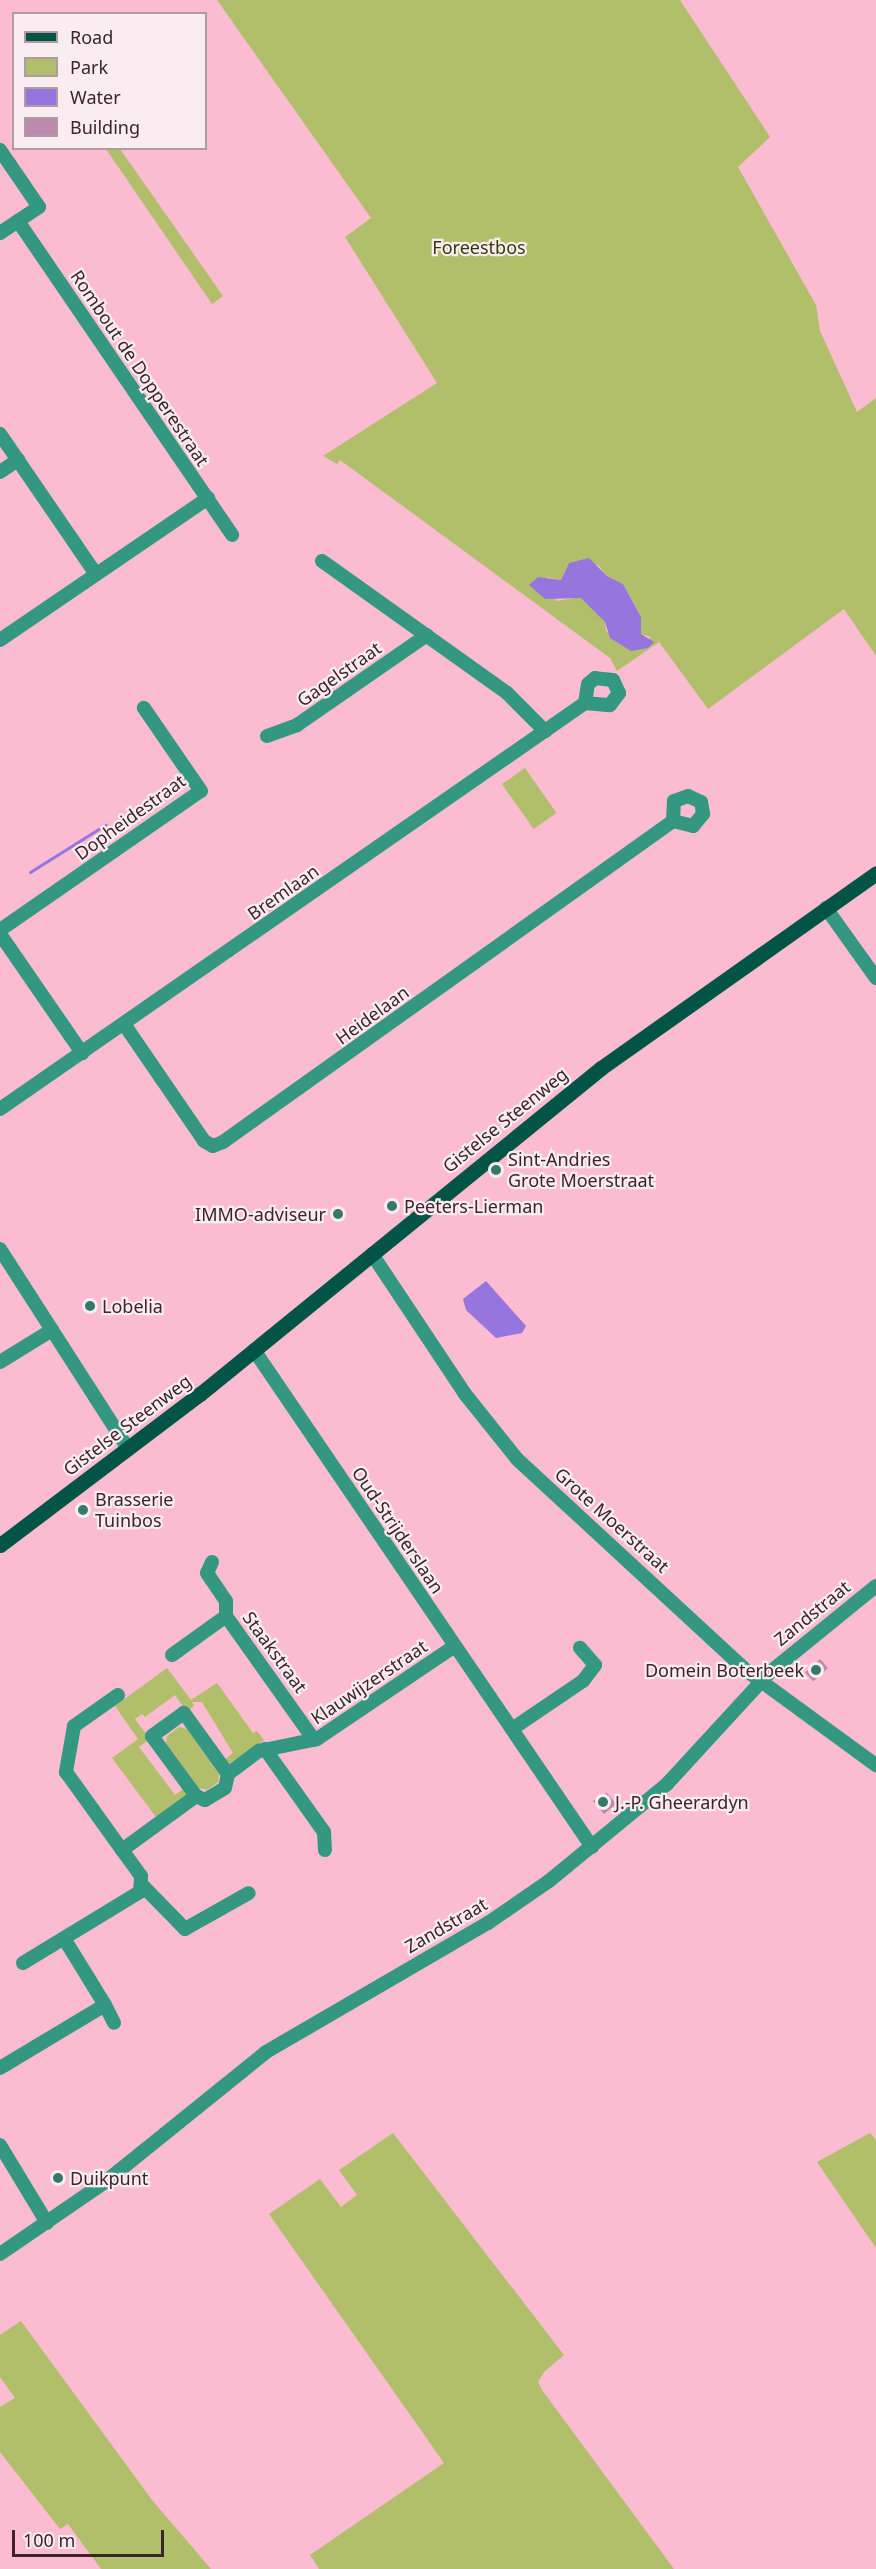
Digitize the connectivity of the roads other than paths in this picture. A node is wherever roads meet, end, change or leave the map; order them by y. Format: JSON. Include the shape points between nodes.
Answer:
{"nodes":[{"id":1,"x":0,"y":150,"type":"edge"},
{"id":2,"x":18,"y":221,"type":"junction"},
{"id":3,"x":0,"y":233,"type":"edge"},
{"id":4,"x":0,"y":434,"type":"edge"},
{"id":5,"x":18,"y":460,"type":"junction"},
{"id":6,"x":0,"y":472,"type":"edge"},
{"id":7,"x":208,"y":498,"type":"junction"},
{"id":8,"x":232,"y":535,"type":"dead end"},
{"id":9,"x":322,"y":561,"type":"dead end"},
{"id":10,"x":96,"y":574,"type":"junction"},
{"id":11,"x":427,"y":635,"type":"junction"},
{"id":12,"x":0,"y":640,"type":"edge"},
{"id":13,"x":585,"y":703,"type":"dead end"},
{"id":14,"x":144,"y":708,"type":"dead end"},
{"id":15,"x":545,"y":732,"type":"junction"},
{"id":16,"x":267,"y":736,"type":"dead end"},
{"id":17,"x":673,"y":821,"type":"dead end"},
{"id":18,"x":876,"y":873,"type":"edge"},
{"id":19,"x":826,"y":908,"type":"junction"},
{"id":20,"x":0,"y":932,"type":"edge"},
{"id":21,"x":876,"y":978,"type":"edge"},
{"id":22,"x":124,"y":1024,"type":"junction"},
{"id":23,"x":82,"y":1053,"type":"junction"},
{"id":24,"x":0,"y":1109,"type":"edge"},
{"id":25,"x":0,"y":1249,"type":"edge"},
{"id":26,"x":372,"y":1254,"type":"junction"},
{"id":27,"x":52,"y":1330,"type":"junction"},
{"id":28,"x":254,"y":1350,"type":"junction"},
{"id":29,"x":0,"y":1362,"type":"edge"},
{"id":30,"x":128,"y":1448,"type":"junction"},
{"id":31,"x":0,"y":1545,"type":"edge"},
{"id":32,"x":212,"y":1562,"type":"dead end"},
{"id":33,"x":876,"y":1586,"type":"edge"},
{"id":34,"x":226,"y":1616,"type":"junction"},
{"id":35,"x":455,"y":1646,"type":"junction"},
{"id":36,"x":580,"y":1648,"type":"dead end"},
{"id":37,"x":172,"y":1655,"type":"dead end"},
{"id":38,"x":760,"y":1682,"type":"junction"},
{"id":39,"x":118,"y":1695,"type":"dead end"},
{"id":40,"x":512,"y":1730,"type":"junction"},
{"id":41,"x":314,"y":1740,"type":"junction"},
{"id":42,"x":265,"y":1749,"type":"junction"},
{"id":43,"x":876,"y":1765,"type":"edge"},
{"id":44,"x":228,"y":1774,"type":"junction"},
{"id":45,"x":196,"y":1796,"type":"junction"},
{"id":46,"x":592,"y":1847,"type":"junction"},
{"id":47,"x":122,"y":1850,"type":"junction"},
{"id":48,"x":325,"y":1850,"type":"dead end"},
{"id":49,"x":143,"y":1886,"type":"junction"},
{"id":50,"x":249,"y":1893,"type":"dead end"},
{"id":51,"x":65,"y":1940,"type":"junction"},
{"id":52,"x":23,"y":1963,"type":"dead end"},
{"id":53,"x":105,"y":2005,"type":"junction"},
{"id":54,"x":114,"y":2023,"type":"dead end"},
{"id":55,"x":0,"y":2068,"type":"edge"},
{"id":56,"x":0,"y":2145,"type":"edge"},
{"id":57,"x":47,"y":2223,"type":"junction"},
{"id":58,"x":0,"y":2254,"type":"edge"}],
"edges":[{"from":1,"to":2,"type":"street","via":[[39,207]]},
{"from":2,"to":3,"type":"street"},
{"from":2,"to":7,"type":"street","name":"Rombout de Dopperestraat"},
{"from":4,"to":5,"type":"street"},
{"from":5,"to":6,"type":"street"},
{"from":5,"to":10,"type":"street"},
{"from":7,"to":8,"type":"street","name":"Rombout de Dopperestraat"},
{"from":7,"to":10,"type":"street"},
{"from":9,"to":11,"type":"street"},
{"from":10,"to":12,"type":"street"},
{"from":11,"to":15,"type":"street","via":[[507,693]]},
{"from":11,"to":16,"type":"street","name":"Gagelstraat","via":[[297,725]]},
{"from":13,"to":15,"type":"street","name":"Bremlaan"},
{"from":14,"to":20,"type":"street","name":"Dopheidestraat","via":[[201,791]]},
{"from":15,"to":22,"type":"street","name":"Bremlaan"},
{"from":17,"to":22,"type":"street","name":"Heidelaan","via":[[223,1143],[213,1146],[204,1142]]},
{"from":18,"to":19,"type":"main road","name":"Gistelse Steenweg"},
{"from":19,"to":21,"type":"street"},
{"from":19,"to":26,"type":"main road","name":"Gistelse Steenweg","via":[[601,1068]]},
{"from":20,"to":23,"type":"street","name":"Dopheidestraat"},
{"from":22,"to":23,"type":"street","name":"Bremlaan"},
{"from":23,"to":24,"type":"street","name":"Bremlaan"},
{"from":25,"to":27,"type":"street"},
{"from":26,"to":28,"type":"main road","name":"Gistelse Steenweg"},
{"from":26,"to":38,"type":"street","name":"Grote Moerstraat","via":[[451,1375],[506,1447]]},
{"from":27,"to":29,"type":"street"},
{"from":27,"to":30,"type":"street"},
{"from":28,"to":30,"type":"main road","name":"Gistelse Steenweg"},
{"from":28,"to":35,"type":"street","name":"Oud-Strijderslaan"},
{"from":30,"to":31,"type":"main road","name":"Gistelse Steenweg"},
{"from":32,"to":34,"type":"street","name":"Staakstraat","via":[[207,1573],[226,1601]]},
{"from":33,"to":38,"type":"street","name":"Zandstraat"},
{"from":34,"to":37,"type":"street","name":"Staakstraat"},
{"from":34,"to":41,"type":"street","name":"Staakstraat"},
{"from":35,"to":40,"type":"street","name":"Oud-Strijderslaan"},
{"from":35,"to":41,"type":"street","name":"Klauwijzerstraat"},
{"from":36,"to":40,"type":"street","via":[[595,1665],[583,1681]]},
{"from":38,"to":43,"type":"street","name":"Grote Moerstraat"},
{"from":38,"to":46,"type":"street","name":"Zandstraat","via":[[667,1784]]},
{"from":39,"to":47,"type":"street","via":[[74,1726],[66,1772]]},
{"from":40,"to":46,"type":"street","name":"Oud-Strijderslaan"},
{"from":41,"to":42,"type":"street","name":"Klauwijzerstraat"},
{"from":42,"to":44,"type":"street","name":"Klauwijzerstraat"},
{"from":42,"to":48,"type":"street","via":[[324,1832]]},
{"from":44,"to":45,"type":"street","name":"Klauwijzerstraat","via":[[225,1788],[205,1800]]},
{"from":44,"to":45,"type":"street","via":[[184,1713],[152,1736]]},
{"from":45,"to":47,"type":"street","name":"Klauwijzerstraat"},
{"from":46,"to":57,"type":"street","name":"Zandstraat","via":[[488,1923],[266,2052]]},
{"from":47,"to":49,"type":"street"},
{"from":49,"to":50,"type":"street","via":[[185,1929]]},
{"from":49,"to":51,"type":"street","via":[[137,1896]]},
{"from":51,"to":52,"type":"street"},
{"from":51,"to":53,"type":"street"},
{"from":53,"to":54,"type":"street"},
{"from":53,"to":55,"type":"street"},
{"from":56,"to":57,"type":"street"},
{"from":57,"to":58,"type":"street","name":"Zandstraat"}]}
